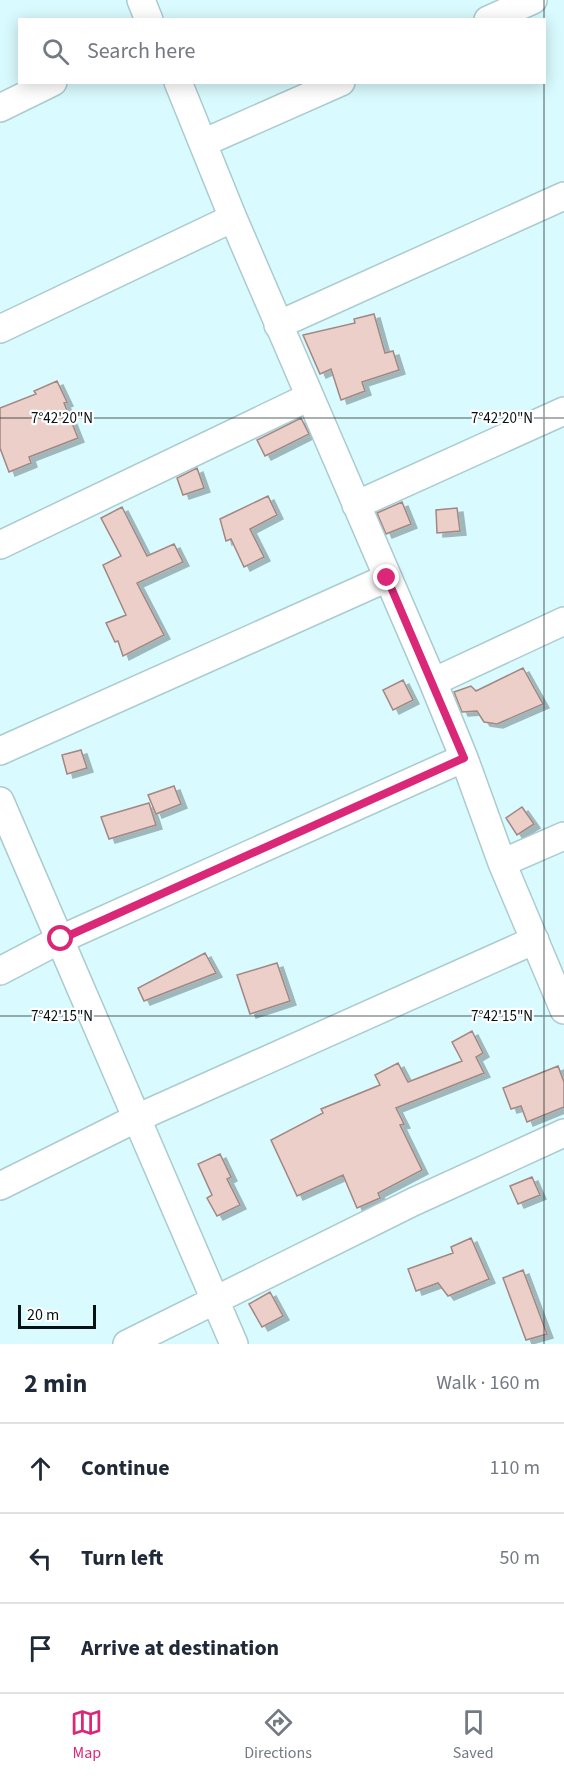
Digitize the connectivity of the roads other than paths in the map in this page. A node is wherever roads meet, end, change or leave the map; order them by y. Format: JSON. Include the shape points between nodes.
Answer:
{"nodes":[{"id":1,"x":141,"y":0,"type":"edge"},
{"id":2,"x":533,"y":0,"type":"edge"},
{"id":3,"x":148,"y":18,"type":"edge"},
{"id":4,"x":492,"y":18,"type":"edge"},
{"id":5,"x":49,"y":84,"type":"edge"},
{"id":6,"x":179,"y":84,"type":"edge"},
{"id":7,"x":336,"y":84,"type":"edge"},
{"id":8,"x":0,"y":108,"type":"edge"},
{"id":9,"x":203,"y":142,"type":"junction"},
{"id":10,"x":564,"y":196,"type":"edge"},
{"id":11,"x":233,"y":218,"type":"junction"},
{"id":12,"x":278,"y":325,"type":"junction"},
{"id":13,"x":0,"y":329,"type":"edge"},
{"id":14,"x":309,"y":397,"type":"junction"},
{"id":15,"x":564,"y":411,"type":"edge"},
{"id":16,"x":356,"y":505,"type":"junction"},
{"id":17,"x":0,"y":545,"type":"edge"},
{"id":18,"x":387,"y":578,"type":"junction"},
{"id":19,"x":564,"y":621,"type":"edge"},
{"id":20,"x":433,"y":682,"type":"junction"},
{"id":21,"x":0,"y":751,"type":"edge"},
{"id":22,"x":464,"y":758,"type":"junction"},
{"id":23,"x":0,"y":801,"type":"edge"},
{"id":24,"x":564,"y":836,"type":"edge"},
{"id":25,"x":502,"y":863,"type":"junction"},
{"id":26,"x":61,"y":939,"type":"junction"},
{"id":27,"x":535,"y":940,"type":"junction"},
{"id":28,"x":0,"y":971,"type":"edge"},
{"id":29,"x":564,"y":1010,"type":"edge"},
{"id":30,"x":137,"y":1118,"type":"junction"},
{"id":31,"x":564,"y":1133,"type":"edge"},
{"id":32,"x":0,"y":1186,"type":"edge"},
{"id":33,"x":216,"y":1299,"type":"junction"},
{"id":34,"x":127,"y":1344,"type":"edge"},
{"id":35,"x":234,"y":1344,"type":"edge"}],
"edges":[{"from":1,"to":3,"type":"street"},
{"from":2,"to":4,"type":"street"},
{"from":5,"to":8,"type":"street"},
{"from":6,"to":9,"type":"street"},
{"from":7,"to":9,"type":"street"},
{"from":9,"to":11,"type":"street"},
{"from":10,"to":12,"type":"street"},
{"from":11,"to":12,"type":"street"},
{"from":11,"to":13,"type":"street"},
{"from":12,"to":14,"type":"street"},
{"from":14,"to":16,"type":"street"},
{"from":14,"to":17,"type":"street"},
{"from":15,"to":16,"type":"street"},
{"from":16,"to":18,"type":"street"},
{"from":18,"to":20,"type":"street"},
{"from":18,"to":21,"type":"street"},
{"from":19,"to":20,"type":"street"},
{"from":20,"to":22,"type":"street"},
{"from":22,"to":25,"type":"street"},
{"from":22,"to":26,"type":"street"},
{"from":23,"to":26,"type":"street"},
{"from":24,"to":25,"type":"street"},
{"from":25,"to":27,"type":"street"},
{"from":26,"to":28,"type":"street"},
{"from":26,"to":30,"type":"street"},
{"from":27,"to":29,"type":"street"},
{"from":27,"to":30,"type":"street"},
{"from":30,"to":32,"type":"street"},
{"from":30,"to":33,"type":"street"},
{"from":31,"to":33,"type":"street"},
{"from":33,"to":34,"type":"street"},
{"from":33,"to":35,"type":"street"}]}
